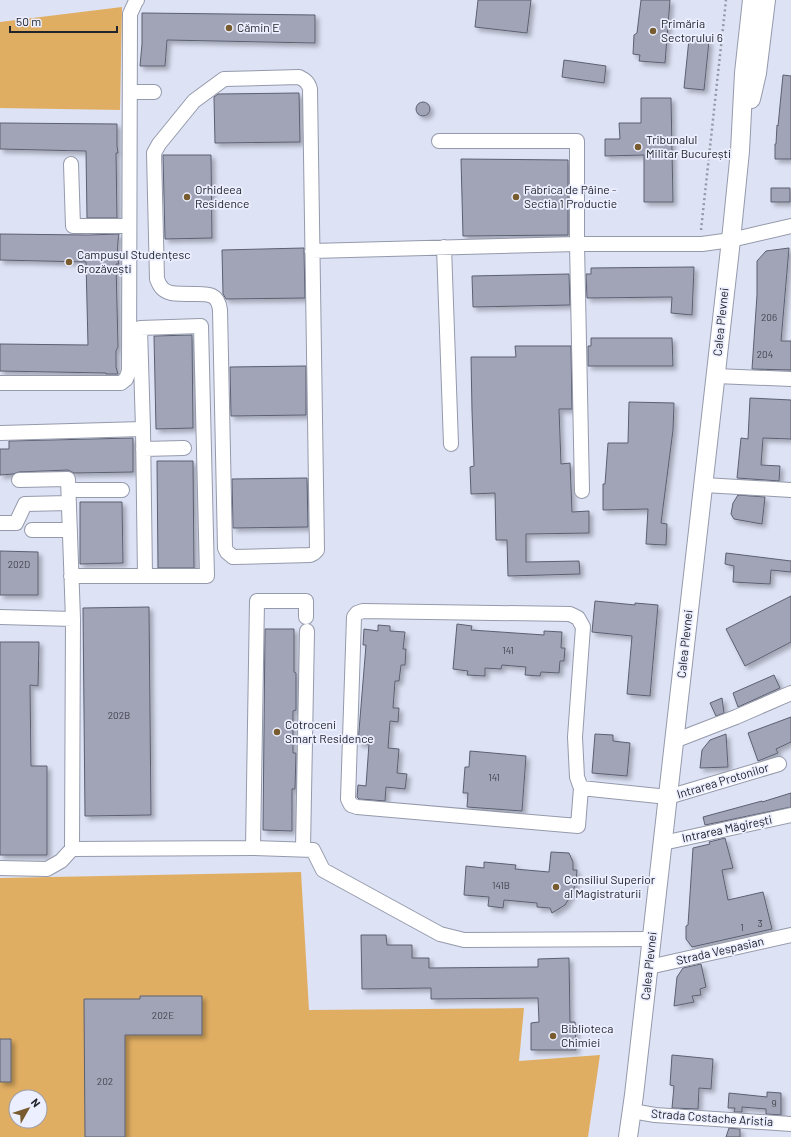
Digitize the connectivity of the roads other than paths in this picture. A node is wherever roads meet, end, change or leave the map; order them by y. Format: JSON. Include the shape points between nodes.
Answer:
{"nodes":[{"id":1,"x":137,"y":0,"type":"edge"},
{"id":2,"x":752,"y":0,"type":"edge"},
{"id":3,"x":766,"y":0,"type":"edge"},
{"id":4,"x":131,"y":92,"type":"junction"},
{"id":5,"x":154,"y":92,"type":"dead end"},
{"id":6,"x":439,"y":141,"type":"dead end"},
{"id":7,"x":740,"y":151,"type":"junction"},
{"id":8,"x":71,"y":164,"type":"dead end"},
{"id":9,"x":129,"y":226,"type":"junction"},
{"id":10,"x":791,"y":226,"type":"edge"},
{"id":11,"x":731,"y":240,"type":"junction"},
{"id":12,"x":576,"y":244,"type":"junction"},
{"id":13,"x":444,"y":247,"type":"junction"},
{"id":14,"x":312,"y":251,"type":"junction"},
{"id":15,"x":716,"y":376,"type":"junction"},
{"id":16,"x":791,"y":378,"type":"edge"},
{"id":17,"x":0,"y":383,"type":"edge"},
{"id":18,"x":143,"y":429,"type":"junction"},
{"id":19,"x":0,"y":433,"type":"edge"},
{"id":20,"x":451,"y":444,"type":"dead end"},
{"id":21,"x":143,"y":448,"type":"junction"},
{"id":22,"x":184,"y":448,"type":"dead end"},
{"id":23,"x":19,"y":480,"type":"dead end"},
{"id":24,"x":704,"y":485,"type":"junction"},
{"id":25,"x":122,"y":490,"type":"dead end"},
{"id":26,"x":791,"y":490,"type":"edge"},
{"id":27,"x":582,"y":491,"type":"dead end"},
{"id":28,"x":69,"y":497,"type":"junction"},
{"id":29,"x":0,"y":523,"type":"edge"},
{"id":30,"x":32,"y":530,"type":"dead end"},
{"id":31,"x":70,"y":530,"type":"junction"},
{"id":32,"x":71,"y":576,"type":"junction"},
{"id":33,"x":145,"y":576,"type":"junction"},
{"id":34,"x":0,"y":617,"type":"edge"},
{"id":35,"x":306,"y":617,"type":"dead end"},
{"id":36,"x":73,"y":619,"type":"junction"},
{"id":37,"x":307,"y":631,"type":"dead end"},
{"id":38,"x":791,"y":693,"type":"edge"},
{"id":39,"x":674,"y":741,"type":"junction"},
{"id":40,"x":779,"y":764,"type":"dead end"},
{"id":41,"x":580,"y":788,"type":"junction"},
{"id":42,"x":668,"y":797,"type":"junction"},
{"id":43,"x":791,"y":815,"type":"edge"},
{"id":44,"x":663,"y":843,"type":"junction"},
{"id":45,"x":253,"y":848,"type":"junction"},
{"id":46,"x":72,"y":849,"type":"junction"},
{"id":47,"x":304,"y":850,"type":"junction"},
{"id":48,"x":0,"y":868,"type":"edge"},
{"id":49,"x":791,"y":935,"type":"edge"},
{"id":50,"x":652,"y":939,"type":"junction"},
{"id":51,"x":649,"y":967,"type":"junction"},
{"id":52,"x":632,"y":1112,"type":"junction"},
{"id":53,"x":791,"y":1124,"type":"edge"},
{"id":54,"x":628,"y":1137,"type":"edge"}],
"edges":[{"from":1,"to":4,"type":"street","via":[[130,14]]},
{"from":2,"to":7,"type":"main road","name":"Calea Plevnei","via":[[744,73]]},
{"from":3,"to":7,"type":"main road","name":"Calea Plevnei","via":[[757,73]]},
{"from":4,"to":5,"type":"street"},
{"from":4,"to":9,"type":"street"},
{"from":6,"to":12,"type":"street","via":[[577,141]]},
{"from":7,"to":11,"type":"main road","name":"Calea Plevnei"},
{"from":8,"to":9,"type":"street","via":[[73,226]]},
{"from":9,"to":17,"type":"street","via":[[129,371],[126,379],[121,383]]},
{"from":10,"to":11,"type":"street"},
{"from":11,"to":12,"type":"street","via":[[700,244]]},
{"from":11,"to":15,"type":"main road","name":"Calea Plevnei"},
{"from":12,"to":13,"type":"street"},
{"from":12,"to":27,"type":"street"},
{"from":13,"to":14,"type":"street"},
{"from":13,"to":20,"type":"street"},
{"from":14,"to":14,"type":"street","via":[[308,83],[298,77],[224,80],[194,101],[154,153],[157,280],[164,292],[209,294],[219,303],[225,548],[233,557],[310,555],[317,550]]},
{"from":15,"to":16,"type":"street"},
{"from":15,"to":24,"type":"main road","name":"Calea Plevnei"},
{"from":18,"to":19,"type":"street"},
{"from":18,"to":21,"type":"street"},
{"from":18,"to":33,"type":"street","via":[[140,328],[200,326],[207,576]]},
{"from":21,"to":22,"type":"street"},
{"from":21,"to":33,"type":"street"},
{"from":23,"to":28,"type":"street","via":[[68,479]]},
{"from":24,"to":26,"type":"street"},
{"from":24,"to":39,"type":"main road","name":"Calea Plevnei"},
{"from":25,"to":28,"type":"street"},
{"from":28,"to":29,"type":"street","via":[[25,504],[16,523]]},
{"from":28,"to":31,"type":"street"},
{"from":30,"to":31,"type":"street"},
{"from":31,"to":32,"type":"street"},
{"from":32,"to":33,"type":"street"},
{"from":32,"to":36,"type":"street"},
{"from":34,"to":36,"type":"street"},
{"from":35,"to":45,"type":"street","via":[[306,601],[257,601]]},
{"from":36,"to":46,"type":"street"},
{"from":37,"to":47,"type":"street"},
{"from":38,"to":39,"type":"street"},
{"from":39,"to":42,"type":"main road","name":"Calea Plevnei"},
{"from":40,"to":42,"type":"street","name":"Intrarea Protonilor"},
{"from":41,"to":41,"type":"street","via":[[575,737],[583,627],[578,618],[570,614],[363,611],[357,613],[354,617],[348,799],[351,805],[578,826]]},
{"from":41,"to":42,"type":"street"},
{"from":42,"to":44,"type":"main road","name":"Calea Plevnei"},
{"from":43,"to":44,"type":"street","name":"Intrarea Măgirești"},
{"from":44,"to":50,"type":"main road","name":"Calea Plevnei"},
{"from":45,"to":46,"type":"street"},
{"from":45,"to":47,"type":"street"},
{"from":46,"to":48,"type":"street","via":[[61,861],[48,868]]},
{"from":47,"to":50,"type":"street","via":[[313,850],[323,870],[440,934],[464,940]]},
{"from":49,"to":51,"type":"street","name":"Strada Vespasian"},
{"from":50,"to":51,"type":"main road","name":"Calea Plevnei"},
{"from":51,"to":52,"type":"main road","name":"Calea Plevnei"},
{"from":52,"to":53,"type":"street","name":"Strada Costache Aristia"},
{"from":52,"to":54,"type":"main road","name":"Calea Plevnei"}]}
